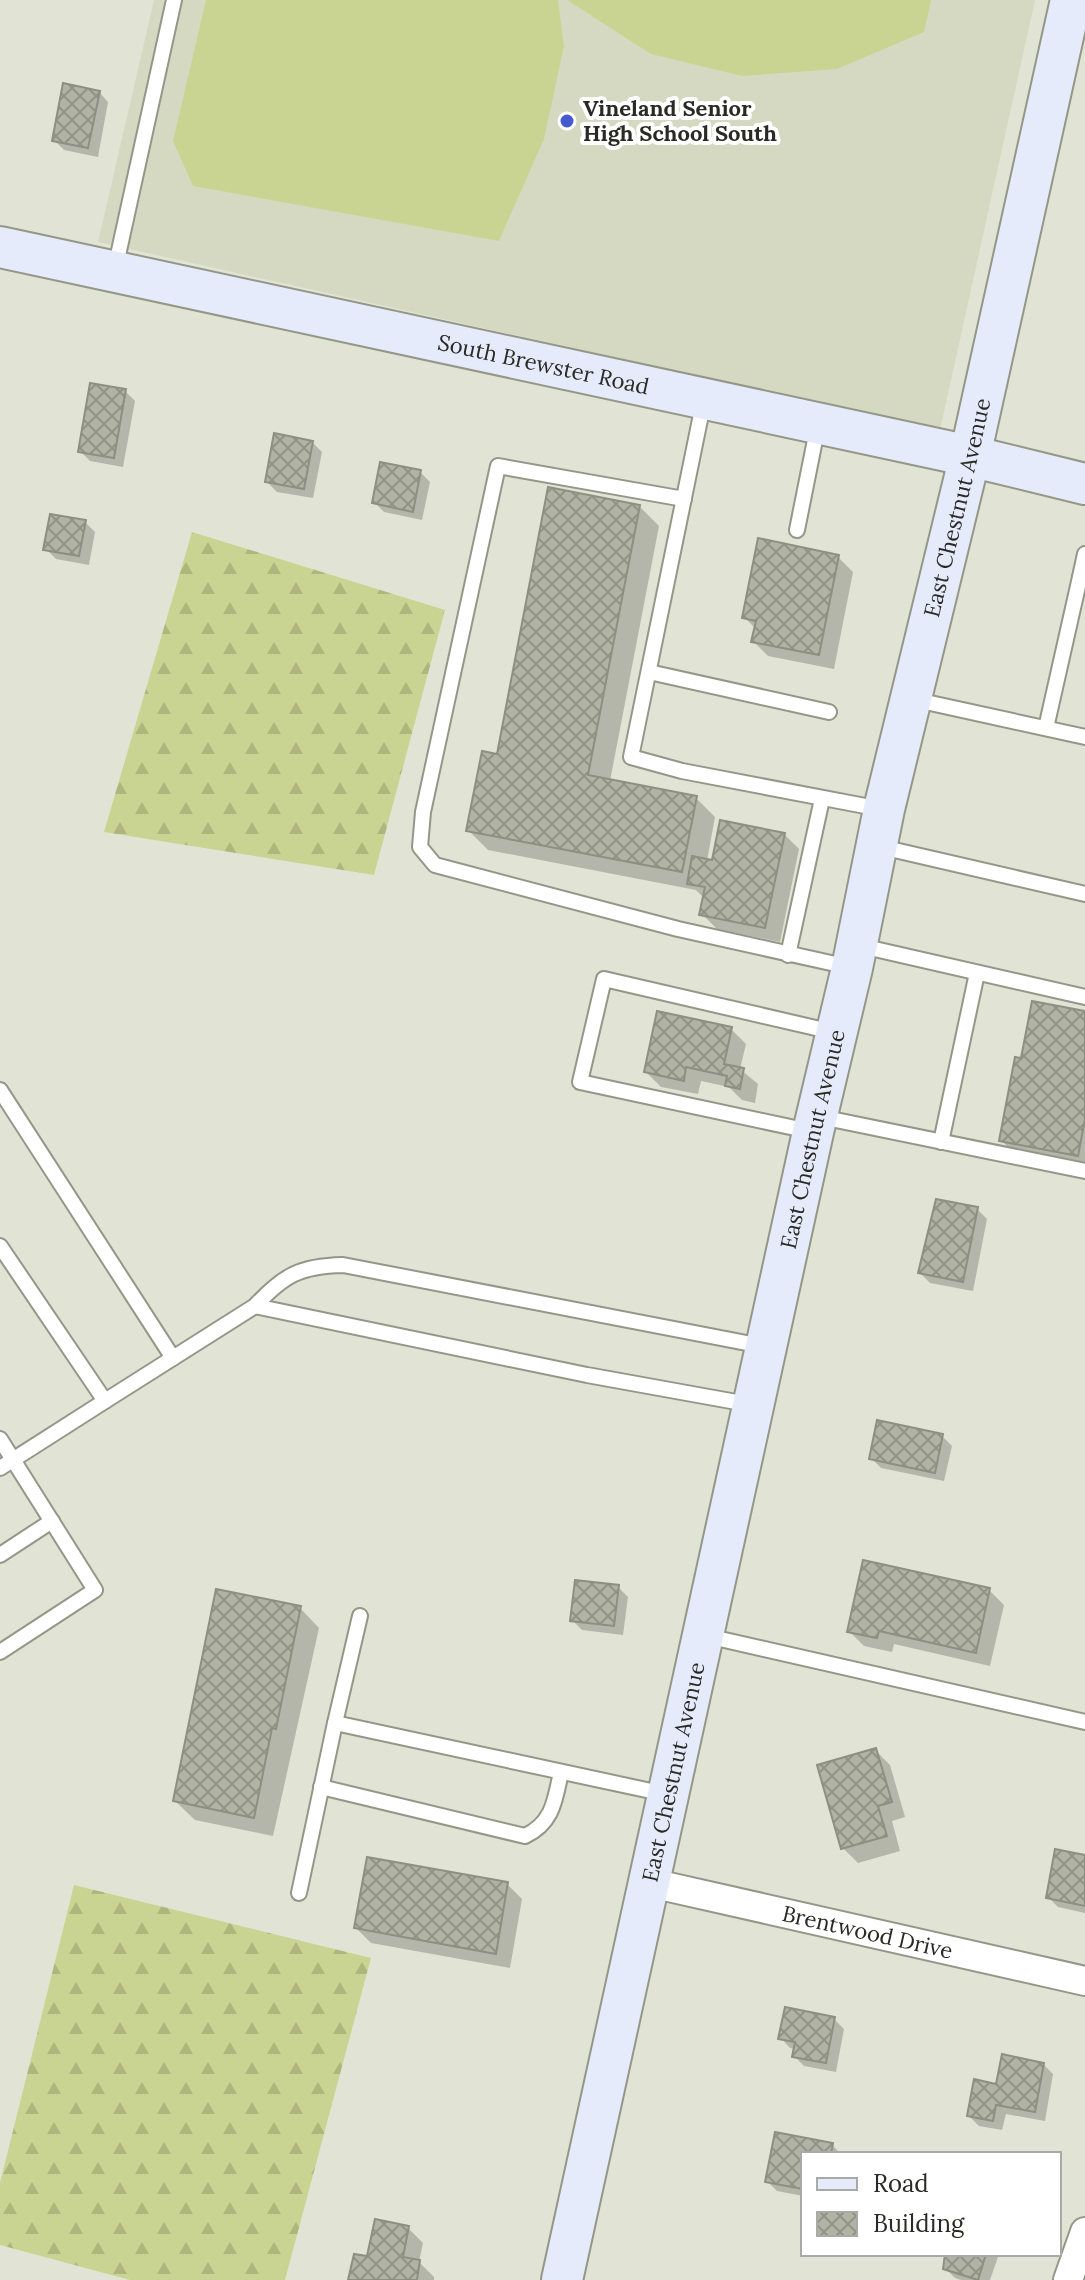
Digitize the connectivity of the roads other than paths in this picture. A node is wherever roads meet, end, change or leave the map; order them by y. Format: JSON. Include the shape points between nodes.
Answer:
{"nodes":[{"id":1,"x":174,"y":0,"type":"edge"},
{"id":2,"x":1071,"y":0,"type":"edge"},
{"id":3,"x":0,"y":247,"type":"edge"},
{"id":4,"x":114,"y":273,"type":"junction"},
{"id":5,"x":704,"y":400,"type":"junction"},
{"id":6,"x":819,"y":424,"type":"junction"},
{"id":7,"x":970,"y":456,"type":"junction"},
{"id":8,"x":1085,"y":484,"type":"edge"},
{"id":9,"x":684,"y":499,"type":"junction"},
{"id":10,"x":797,"y":530,"type":"dead end"},
{"id":11,"x":1085,"y":554,"type":"edge"},
{"id":12,"x":1082,"y":577,"type":"edge"},
{"id":13,"x":649,"y":672,"type":"junction"},
{"id":14,"x":911,"y":699,"type":"junction"},
{"id":15,"x":829,"y":712,"type":"dead end"},
{"id":16,"x":1046,"y":728,"type":"junction"},
{"id":17,"x":1085,"y":737,"type":"edge"},
{"id":18,"x":822,"y":799,"type":"junction"},
{"id":19,"x":880,"y":828,"type":"junction"},
{"id":20,"x":1085,"y":894,"type":"edge"},
{"id":21,"x":788,"y":955,"type":"junction"},
{"id":22,"x":854,"y":957,"type":"junction"},
{"id":23,"x":977,"y":973,"type":"junction"},
{"id":24,"x":1085,"y":997,"type":"edge"},
{"id":25,"x":837,"y":1033,"type":"junction"},
{"id":26,"x":0,"y":1090,"type":"edge"},
{"id":27,"x":814,"y":1124,"type":"junction"},
{"id":28,"x":941,"y":1142,"type":"junction"},
{"id":29,"x":1085,"y":1171,"type":"edge"},
{"id":30,"x":0,"y":1246,"type":"edge"},
{"id":31,"x":255,"y":1306,"type":"junction"},
{"id":32,"x":766,"y":1346,"type":"junction"},
{"id":33,"x":173,"y":1358,"type":"junction"},
{"id":34,"x":105,"y":1401,"type":"junction"},
{"id":35,"x":753,"y":1405,"type":"junction"},
{"id":36,"x":0,"y":1439,"type":"edge"},
{"id":37,"x":6,"y":1464,"type":"edge"},
{"id":38,"x":52,"y":1521,"type":"junction"},
{"id":39,"x":0,"y":1555,"type":"edge"},
{"id":40,"x":360,"y":1616,"type":"dead end"},
{"id":41,"x":702,"y":1635,"type":"junction"},
{"id":42,"x":0,"y":1652,"type":"edge"},
{"id":43,"x":1085,"y":1722,"type":"edge"},
{"id":44,"x":335,"y":1723,"type":"junction"},
{"id":45,"x":561,"y":1772,"type":"junction"},
{"id":46,"x":321,"y":1787,"type":"junction"},
{"id":47,"x":669,"y":1795,"type":"junction"},
{"id":48,"x":651,"y":1883,"type":"junction"},
{"id":49,"x":299,"y":1893,"type":"dead end"},
{"id":50,"x":1085,"y":1981,"type":"edge"},
{"id":51,"x":1085,"y":2232,"type":"edge"},
{"id":52,"x":562,"y":2280,"type":"edge"},
{"id":53,"x":1068,"y":2280,"type":"edge"}],
"edges":[{"from":1,"to":4,"type":"lane"},
{"from":2,"to":7,"type":"street","name":"East Chestnut Avenue"},
{"from":3,"to":4,"type":"street","name":"South Brewster Road"},
{"from":4,"to":5,"type":"street","name":"South Brewster Road"},
{"from":5,"to":6,"type":"street","name":"South Brewster Road"},
{"from":5,"to":9,"type":"lane"},
{"from":6,"to":7,"type":"street","name":"South Brewster Road"},
{"from":6,"to":10,"type":"lane"},
{"from":7,"to":8,"type":"street","name":"South Brewster Road"},
{"from":7,"to":14,"type":"street","name":"East Chestnut Avenue"},
{"from":9,"to":13,"type":"lane"},
{"from":9,"to":21,"type":"lane","via":[[498,466],[423,812],[420,847],[435,865]]},
{"from":11,"to":12,"type":"lane"},
{"from":12,"to":16,"type":"lane"},
{"from":13,"to":15,"type":"lane"},
{"from":13,"to":18,"type":"lane","via":[[631,757]]},
{"from":14,"to":16,"type":"lane"},
{"from":14,"to":19,"type":"street","name":"East Chestnut Avenue"},
{"from":16,"to":17,"type":"lane"},
{"from":18,"to":19,"type":"lane"},
{"from":18,"to":21,"type":"lane"},
{"from":19,"to":20,"type":"lane"},
{"from":19,"to":22,"type":"street","name":"East Chestnut Avenue"},
{"from":21,"to":22,"type":"lane"},
{"from":22,"to":23,"type":"lane"},
{"from":22,"to":25,"type":"street","name":"East Chestnut Avenue"},
{"from":23,"to":24,"type":"lane"},
{"from":23,"to":28,"type":"lane"},
{"from":25,"to":27,"type":"street","name":"East Chestnut Avenue"},
{"from":25,"to":27,"type":"lane","via":[[604,979],[580,1082]]},
{"from":26,"to":33,"type":"lane"},
{"from":27,"to":28,"type":"lane"},
{"from":27,"to":32,"type":"street","name":"East Chestnut Avenue"},
{"from":28,"to":29,"type":"lane"},
{"from":30,"to":34,"type":"lane"},
{"from":31,"to":32,"type":"lane","via":[[301,1269],[343,1265]]},
{"from":31,"to":33,"type":"lane"},
{"from":31,"to":35,"type":"lane"},
{"from":32,"to":35,"type":"street","name":"East Chestnut Avenue"},
{"from":33,"to":34,"type":"lane"},
{"from":34,"to":37,"type":"lane"},
{"from":35,"to":41,"type":"street","name":"East Chestnut Avenue"},
{"from":36,"to":37,"type":"lane"},
{"from":37,"to":38,"type":"lane"},
{"from":38,"to":39,"type":"lane"},
{"from":38,"to":42,"type":"lane","via":[[95,1590]]},
{"from":40,"to":44,"type":"lane"},
{"from":41,"to":43,"type":"lane"},
{"from":41,"to":47,"type":"street","name":"East Chestnut Avenue"},
{"from":44,"to":45,"type":"lane"},
{"from":44,"to":46,"type":"lane"},
{"from":45,"to":46,"type":"lane","via":[[554,1807],[540,1829],[525,1836]]},
{"from":45,"to":47,"type":"lane"},
{"from":46,"to":49,"type":"lane"},
{"from":47,"to":48,"type":"street","name":"East Chestnut Avenue"},
{"from":48,"to":50,"type":"street","name":"Brentwood Drive"},
{"from":48,"to":52,"type":"street","name":"East Chestnut Avenue"},
{"from":51,"to":53,"type":"street"}]}
